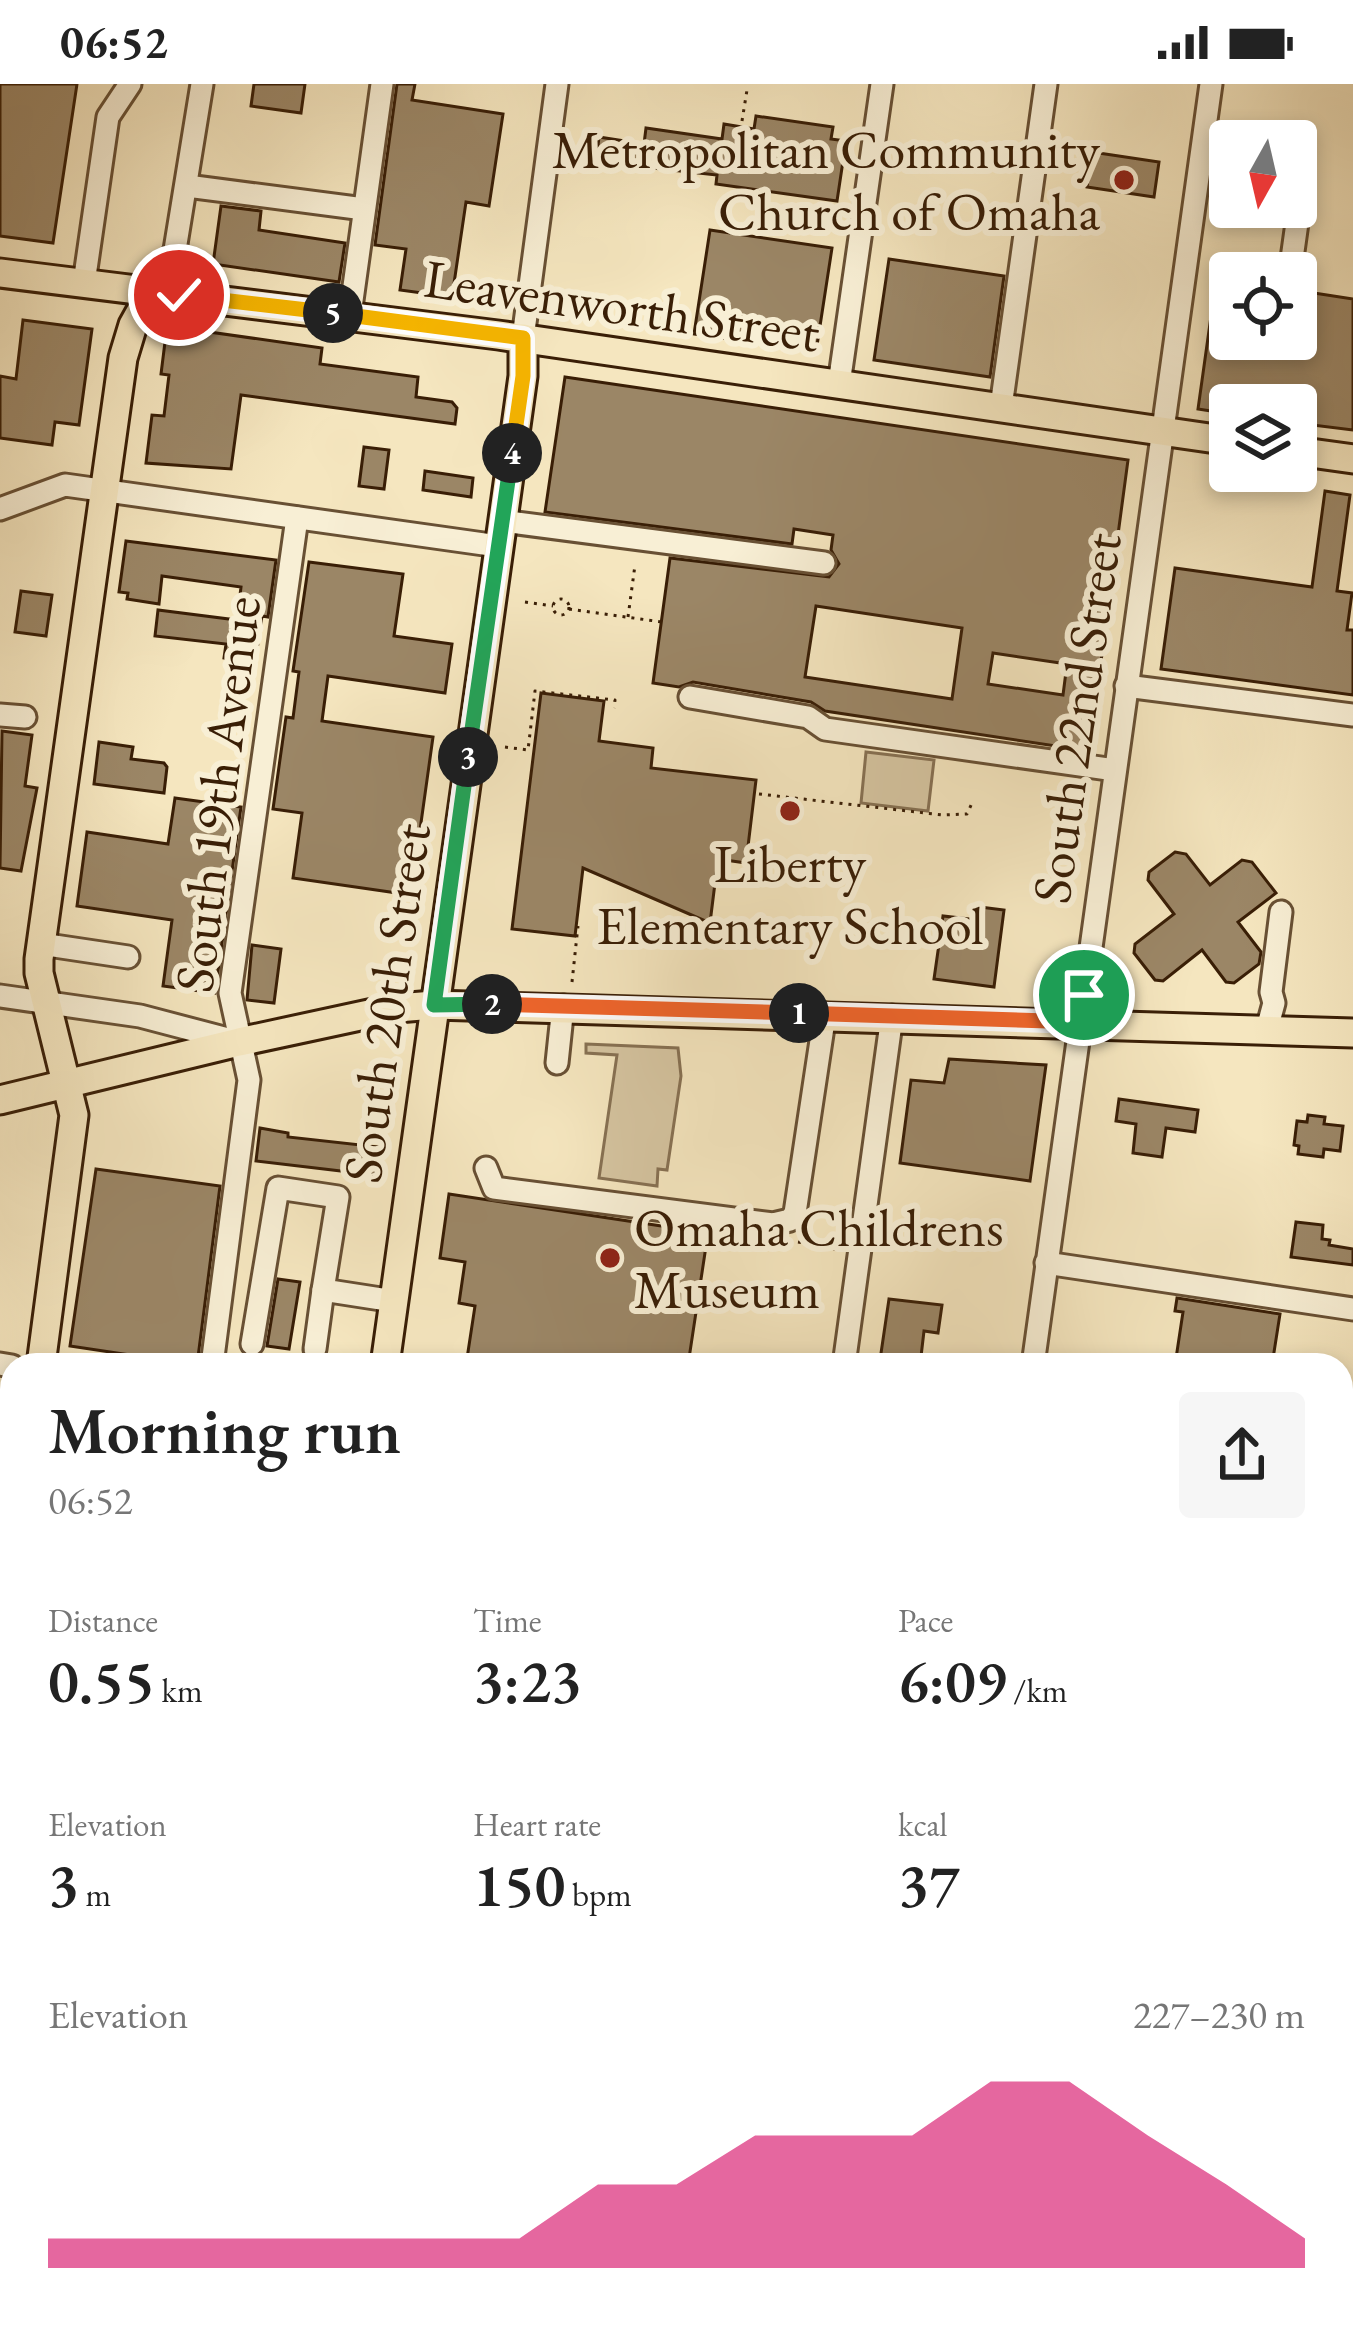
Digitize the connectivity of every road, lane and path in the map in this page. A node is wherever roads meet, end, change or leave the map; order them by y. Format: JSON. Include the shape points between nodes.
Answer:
{"nodes":[{"id":1,"x":130,"y":84,"type":"edge"},
{"id":2,"x":202,"y":84,"type":"edge"},
{"id":3,"x":382,"y":84,"type":"edge"},
{"id":4,"x":557,"y":84,"type":"edge"},
{"id":5,"x":882,"y":84,"type":"edge"},
{"id":6,"x":1046,"y":84,"type":"edge"},
{"id":7,"x":1211,"y":84,"type":"edge"},
{"id":8,"x":747,"y":90,"type":"dead end"},
{"id":9,"x":742,"y":121,"type":"dead end"},
{"id":10,"x":187,"y":186,"type":"junction"},
{"id":11,"x":364,"y":209,"type":"junction"},
{"id":12,"x":0,"y":273,"type":"edge"},
{"id":13,"x":85,"y":283,"type":"junction"},
{"id":14,"x":152,"y":291,"type":"junction"},
{"id":15,"x":350,"y":315,"type":"junction"},
{"id":16,"x":523,"y":338,"type":"junction"},
{"id":17,"x":839,"y":384,"type":"junction"},
{"id":18,"x":1001,"y":407,"type":"junction"},
{"id":19,"x":1162,"y":430,"type":"junction"},
{"id":20,"x":1209,"y":438,"type":"edge"},
{"id":21,"x":1317,"y":454,"type":"edge"},
{"id":22,"x":1353,"y":459,"type":"edge"},
{"id":23,"x":104,"y":491,"type":"junction"},
{"id":24,"x":0,"y":509,"type":"edge"},
{"id":25,"x":297,"y":518,"type":"junction"},
{"id":26,"x":500,"y":533,"type":"junction"},
{"id":27,"x":824,"y":563,"type":"dead end"},
{"id":28,"x":634,"y":566,"type":"dead end"},
{"id":29,"x":525,"y":602,"type":"dead end"},
{"id":30,"x":554,"y":607,"type":"junction"},
{"id":31,"x":569,"y":609,"type":"junction"},
{"id":32,"x":628,"y":617,"type":"junction"},
{"id":33,"x":662,"y":622,"type":"dead end"},
{"id":34,"x":1126,"y":686,"type":"junction"},
{"id":35,"x":690,"y":698,"type":"dead end"},
{"id":36,"x":614,"y":708,"type":"dead end"},
{"id":37,"x":0,"y":715,"type":"edge"},
{"id":38,"x":1353,"y":715,"type":"edge"},
{"id":39,"x":25,"y":717,"type":"dead end"},
{"id":40,"x":505,"y":747,"type":"dead end"},
{"id":41,"x":1115,"y":770,"type":"junction"},
{"id":42,"x":759,"y":794,"type":"dead end"},
{"id":43,"x":972,"y":803,"type":"dead end"},
{"id":44,"x":1281,"y":912,"type":"dead end"},
{"id":45,"x":578,"y":926,"type":"dead end"},
{"id":46,"x":41,"y":944,"type":"junction"},
{"id":47,"x":128,"y":957,"type":"dead end"},
{"id":48,"x":567,"y":995,"type":"junction"},
{"id":49,"x":0,"y":996,"type":"edge"},
{"id":50,"x":48,"y":1003,"type":"junction"},
{"id":51,"x":434,"y":1005,"type":"junction"},
{"id":52,"x":825,"y":1014,"type":"junction"},
{"id":53,"x":892,"y":1016,"type":"junction"},
{"id":54,"x":1080,"y":1022,"type":"junction"},
{"id":55,"x":1267,"y":1029,"type":"junction"},
{"id":56,"x":1353,"y":1033,"type":"edge"},
{"id":57,"x":239,"y":1042,"type":"junction"},
{"id":58,"x":557,"y":1063,"type":"dead end"},
{"id":59,"x":69,"y":1084,"type":"junction"},
{"id":60,"x":0,"y":1100,"type":"edge"},
{"id":61,"x":486,"y":1168,"type":"dead end"},
{"id":62,"x":795,"y":1241,"type":"dead end"},
{"id":63,"x":843,"y":1250,"type":"dead end"},
{"id":64,"x":1046,"y":1263,"type":"junction"},
{"id":65,"x":322,"y":1290,"type":"junction"},
{"id":66,"x":394,"y":1301,"type":"junction"},
{"id":67,"x":1353,"y":1309,"type":"edge"},
{"id":68,"x":252,"y":1344,"type":"dead end"},
{"id":69,"x":315,"y":1349,"type":"dead end"},
{"id":70,"x":42,"y":1353,"type":"edge"},
{"id":71,"x":214,"y":1353,"type":"edge"},
{"id":72,"x":387,"y":1353,"type":"edge"},
{"id":73,"x":846,"y":1353,"type":"edge"},
{"id":74,"x":1035,"y":1353,"type":"edge"}],
"edges":[{"from":1,"to":13,"type":"street","via":[[108,117]]},
{"from":2,"to":10,"type":"street"},
{"from":3,"to":11,"type":"street"},
{"from":4,"to":16,"type":"street","name":"South 20th Street"},
{"from":5,"to":17,"type":"street"},
{"from":6,"to":18,"type":"street"},
{"from":7,"to":19,"type":"street","name":"South 22nd Street"},
{"from":8,"to":9,"type":"path"},
{"from":10,"to":11,"type":"street"},
{"from":10,"to":14,"type":"street","via":[[175,250]]},
{"from":11,"to":15,"type":"street"},
{"from":12,"to":13,"type":"main road","name":"Leavenworth Street"},
{"from":13,"to":14,"type":"main road","name":"Leavenworth Street"},
{"from":14,"to":15,"type":"main road","name":"Leavenworth Street"},
{"from":14,"to":23,"type":"main road","via":[[123,358]]},
{"from":15,"to":16,"type":"main road","name":"Leavenworth Street"},
{"from":16,"to":17,"type":"main road","name":"Leavenworth Street"},
{"from":16,"to":26,"type":"main road","name":"South 20th Street"},
{"from":17,"to":18,"type":"main road","name":"Leavenworth Street"},
{"from":18,"to":19,"type":"main road","name":"Leavenworth Street"},
{"from":19,"to":20,"type":"main road","name":"Leavenworth Street"},
{"from":19,"to":34,"type":"street","name":"South 22nd Street"},
{"from":21,"to":22,"type":"main road"},
{"from":23,"to":24,"type":"street","via":[[65,485]]},
{"from":23,"to":25,"type":"street"},
{"from":23,"to":46,"type":"main road"},
{"from":25,"to":26,"type":"street"},
{"from":25,"to":57,"type":"street","name":"South 19th Avenue","via":[[230,993]]},
{"from":26,"to":27,"type":"street"},
{"from":26,"to":51,"type":"main road","name":"South 20th Street"},
{"from":28,"to":32,"type":"path"},
{"from":29,"to":30,"type":"path"},
{"from":30,"to":31,"type":"path","via":[[559,615]]},
{"from":30,"to":31,"type":"path","via":[[563,600]]},
{"from":31,"to":32,"type":"path"},
{"from":32,"to":33,"type":"path"},
{"from":34,"to":38,"type":"street"},
{"from":34,"to":41,"type":"street","name":"South 22nd Street"},
{"from":35,"to":41,"type":"street","via":[[808,717],[825,729]]},
{"from":36,"to":40,"type":"path","via":[[615,700],[535,691],[528,750]]},
{"from":37,"to":39,"type":"street"},
{"from":41,"to":54,"type":"street","name":"South 22nd Street"},
{"from":42,"to":43,"type":"path","via":[[943,815],[968,814]]},
{"from":44,"to":55,"type":"street"},
{"from":45,"to":48,"type":"path"},
{"from":46,"to":47,"type":"street"},
{"from":46,"to":50,"type":"main road"},
{"from":48,"to":51,"type":"main road"},
{"from":48,"to":52,"type":"main road"},
{"from":48,"to":58,"type":"street"},
{"from":49,"to":50,"type":"street"},
{"from":50,"to":57,"type":"street"},
{"from":50,"to":59,"type":"main road"},
{"from":51,"to":57,"type":"main road"},
{"from":51,"to":66,"type":"main road","name":"South 20th Street"},
{"from":52,"to":53,"type":"main road"},
{"from":52,"to":61,"type":"street","via":[[790,1220],[494,1188]]},
{"from":53,"to":54,"type":"main road"},
{"from":53,"to":73,"type":"street"},
{"from":54,"to":55,"type":"main road"},
{"from":54,"to":64,"type":"street","name":"South 22nd Street"},
{"from":55,"to":56,"type":"main road"},
{"from":57,"to":59,"type":"main road"},
{"from":57,"to":71,"type":"street","name":"South 19th Avenue","via":[[249,1080]]},
{"from":59,"to":60,"type":"main road"},
{"from":59,"to":70,"type":"main road","via":[[74,1138]]},
{"from":62,"to":63,"type":"path"},
{"from":64,"to":67,"type":"street"},
{"from":64,"to":74,"type":"street","name":"South 22nd Street"},
{"from":65,"to":66,"type":"street"},
{"from":65,"to":68,"type":"street","via":[[338,1197],[278,1187]]},
{"from":65,"to":69,"type":"street"},
{"from":66,"to":72,"type":"main road","name":"South 20th Street"}]}
